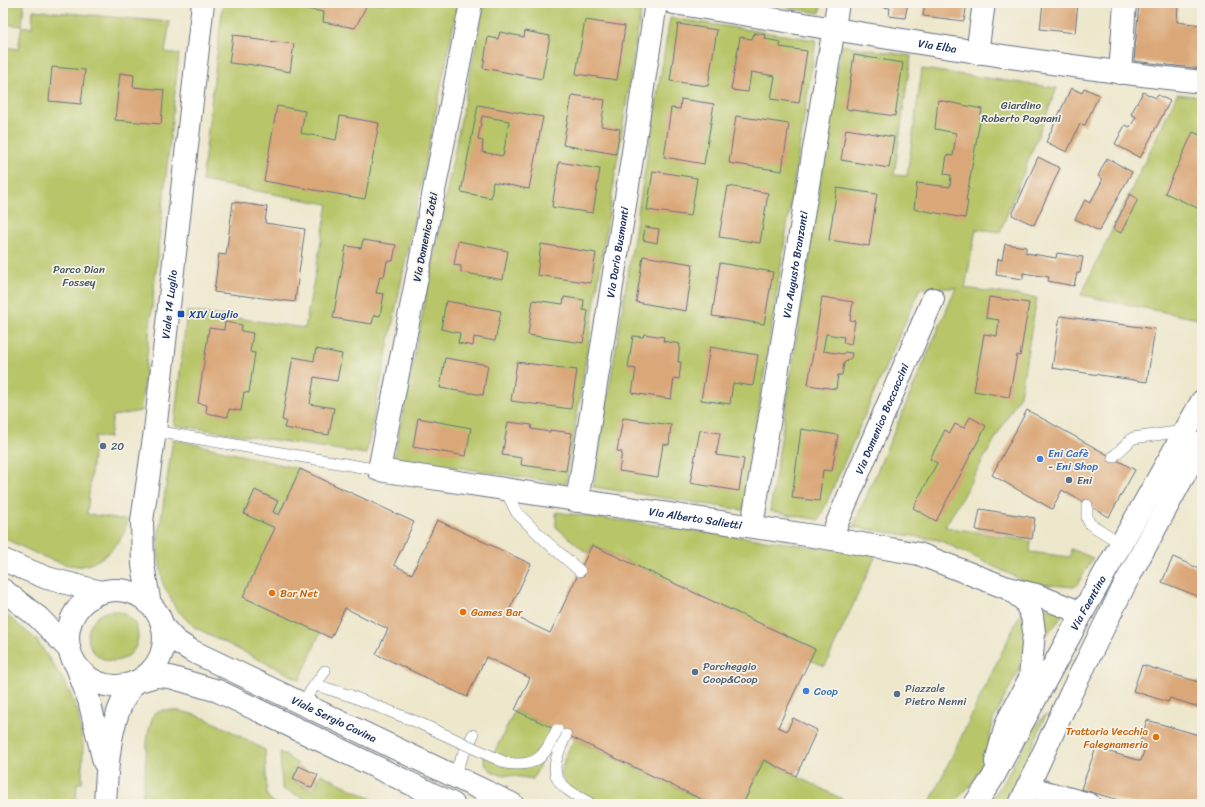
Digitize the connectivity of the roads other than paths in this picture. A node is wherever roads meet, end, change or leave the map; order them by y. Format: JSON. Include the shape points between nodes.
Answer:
{"nodes":[{"id":1,"x":203,"y":3,"type":"edge"},
{"id":2,"x":471,"y":3,"type":"edge"},
{"id":3,"x":656,"y":3,"type":"edge"},
{"id":4,"x":674,"y":3,"type":"edge"},
{"id":5,"x":838,"y":3,"type":"edge"},
{"id":6,"x":984,"y":3,"type":"edge"},
{"id":7,"x":1125,"y":3,"type":"edge"},
{"id":8,"x":835,"y":30,"type":"junction"},
{"id":9,"x":977,"y":53,"type":"junction"},
{"id":10,"x":1120,"y":73,"type":"junction"},
{"id":11,"x":1202,"y":82,"type":"edge"},
{"id":12,"x":932,"y":299,"type":"dead end"},
{"id":13,"x":1202,"y":401,"type":"edge"},
{"id":14,"x":155,"y":431,"type":"junction"},
{"id":15,"x":1193,"y":444,"type":"edge"},
{"id":16,"x":1113,"y":457,"type":"dead end"},
{"id":17,"x":380,"y":470,"type":"junction"},
{"id":18,"x":505,"y":489,"type":"junction"},
{"id":19,"x":577,"y":501,"type":"junction"},
{"id":20,"x":1087,"y":505,"type":"dead end"},
{"id":21,"x":752,"y":526,"type":"junction"},
{"id":22,"x":833,"y":539,"type":"junction"},
{"id":23,"x":1121,"y":544,"type":"junction"},
{"id":24,"x":1141,"y":554,"type":"junction"},
{"id":25,"x":3,"y":560,"type":"edge"},
{"id":26,"x":580,"y":571,"type":"dead end"},
{"id":27,"x":1007,"y":588,"type":"junction"},
{"id":28,"x":3,"y":590,"type":"edge"},
{"id":29,"x":101,"y":592,"type":"junction"},
{"id":30,"x":150,"y":605,"type":"junction"},
{"id":31,"x":1082,"y":613,"type":"junction"},
{"id":32,"x":162,"y":626,"type":"junction"},
{"id":33,"x":68,"y":648,"type":"junction"},
{"id":34,"x":77,"y":667,"type":"junction"},
{"id":35,"x":325,"y":671,"type":"dead end"},
{"id":36,"x":136,"y":682,"type":"junction"},
{"id":37,"x":316,"y":685,"type":"junction"},
{"id":38,"x":298,"y":702,"type":"junction"},
{"id":39,"x":1061,"y":714,"type":"junction"},
{"id":40,"x":473,"y":735,"type":"dead end"},
{"id":41,"x":453,"y":775,"type":"junction"},
{"id":42,"x":107,"y":776,"type":"junction"},
{"id":43,"x":992,"y":779,"type":"junction"},
{"id":44,"x":1023,"y":795,"type":"edge"},
{"id":45,"x":105,"y":804,"type":"edge"},
{"id":46,"x":452,"y":804,"type":"edge"},
{"id":47,"x":512,"y":804,"type":"edge"},
{"id":48,"x":591,"y":804,"type":"edge"},
{"id":49,"x":974,"y":804,"type":"edge"},
{"id":50,"x":1089,"y":804,"type":"edge"}],
"edges":[{"from":1,"to":14,"type":"street","name":"Viale 14 Luglio"},
{"from":2,"to":17,"type":"street","name":"Via Domenico Zotti"},
{"from":3,"to":19,"type":"street","name":"Via Dario Busmanti"},
{"from":4,"to":8,"type":"street","name":"Via Elba"},
{"from":5,"to":8,"type":"street","name":"Via Augusto Branzanti"},
{"from":6,"to":9,"type":"street"},
{"from":7,"to":10,"type":"street"},
{"from":8,"to":9,"type":"street","name":"Via Elba"},
{"from":8,"to":21,"type":"street","name":"Via Augusto Branzanti"},
{"from":9,"to":10,"type":"street","name":"Via Elba"},
{"from":10,"to":11,"type":"street","name":"Via Elba"},
{"from":12,"to":22,"type":"street","name":"Via Domenico Boccaccini","via":[[835,528]]},
{"from":13,"to":15,"type":"street","name":"Via Faentina"},
{"from":14,"to":17,"type":"lane"},
{"from":14,"to":30,"type":"street","name":"Viale 14 Luglio","via":[[142,521],[143,565]]},
{"from":15,"to":16,"type":"lane","via":[[1132,438]]},
{"from":15,"to":23,"type":"street","name":"Via Faentina"},
{"from":15,"to":24,"type":"street"},
{"from":17,"to":18,"type":"street","name":"Via Alberto Salietti"},
{"from":18,"to":19,"type":"street","name":"Via Alberto Salietti"},
{"from":18,"to":26,"type":"lane","via":[[517,513]]},
{"from":19,"to":21,"type":"street","name":"Via Alberto Salietti"},
{"from":20,"to":23,"type":"lane","via":[[1087,518],[1090,524]]},
{"from":21,"to":22,"type":"street","name":"Via Alberto Salietti"},
{"from":22,"to":27,"type":"street","name":"Via Alberto Salietti","via":[[919,554]]},
{"from":23,"to":24,"type":"lane"},
{"from":23,"to":31,"type":"street","name":"Via Faentina"},
{"from":24,"to":39,"type":"street"},
{"from":25,"to":29,"type":"street","via":[[47,578]]},
{"from":27,"to":31,"type":"street","name":"Via Alberto Salietti","via":[[1036,595]]},
{"from":27,"to":43,"type":"street","name":"Via Alberto Salietti","via":[[1025,601],[1032,616],[1033,649],[1030,678],[1007,722]]},
{"from":28,"to":33,"type":"street","via":[[39,618]]},
{"from":29,"to":30,"type":"street","via":[[127,591],[140,596]]},
{"from":29,"to":33,"type":"street","via":[[88,598],[78,608],[71,620]]},
{"from":30,"to":32,"type":"street"},
{"from":31,"to":39,"type":"street","via":[[1086,626],[1083,638],[1060,682],[1058,700]]},
{"from":31,"to":43,"type":"street","name":"Via Faentina"},
{"from":32,"to":36,"type":"street","via":[[164,643],[159,659],[150,672]]},
{"from":32,"to":38,"type":"street","name":"Viale Sergio Cavina","via":[[176,641],[192,651]]},
{"from":33,"to":34,"type":"street"},
{"from":34,"to":36,"type":"street","via":[[94,681],[104,685],[126,685]]},
{"from":34,"to":42,"type":"street","via":[[95,720]]},
{"from":35,"to":37,"type":"lane"},
{"from":36,"to":42,"type":"street","via":[[127,692],[116,720]]},
{"from":36,"to":46,"type":"street","via":[[156,676],[170,676],[218,692]]},
{"from":37,"to":38,"type":"lane"},
{"from":37,"to":48,"type":"lane","bridge":true,"via":[[417,722],[506,763],[521,765],[539,759],[562,732],[554,761],[557,778],[562,787]]},
{"from":38,"to":41,"type":"street","name":"Viale Sergio Cavina"},
{"from":39,"to":44,"type":"street"},
{"from":40,"to":41,"type":"lane"},
{"from":41,"to":47,"type":"street","name":"Viale Sergio Cavina"},
{"from":42,"to":45,"type":"street"},
{"from":43,"to":49,"type":"street","name":"Via Faentina"},
{"from":44,"to":50,"type":"street","via":[[1045,790]]}]}
